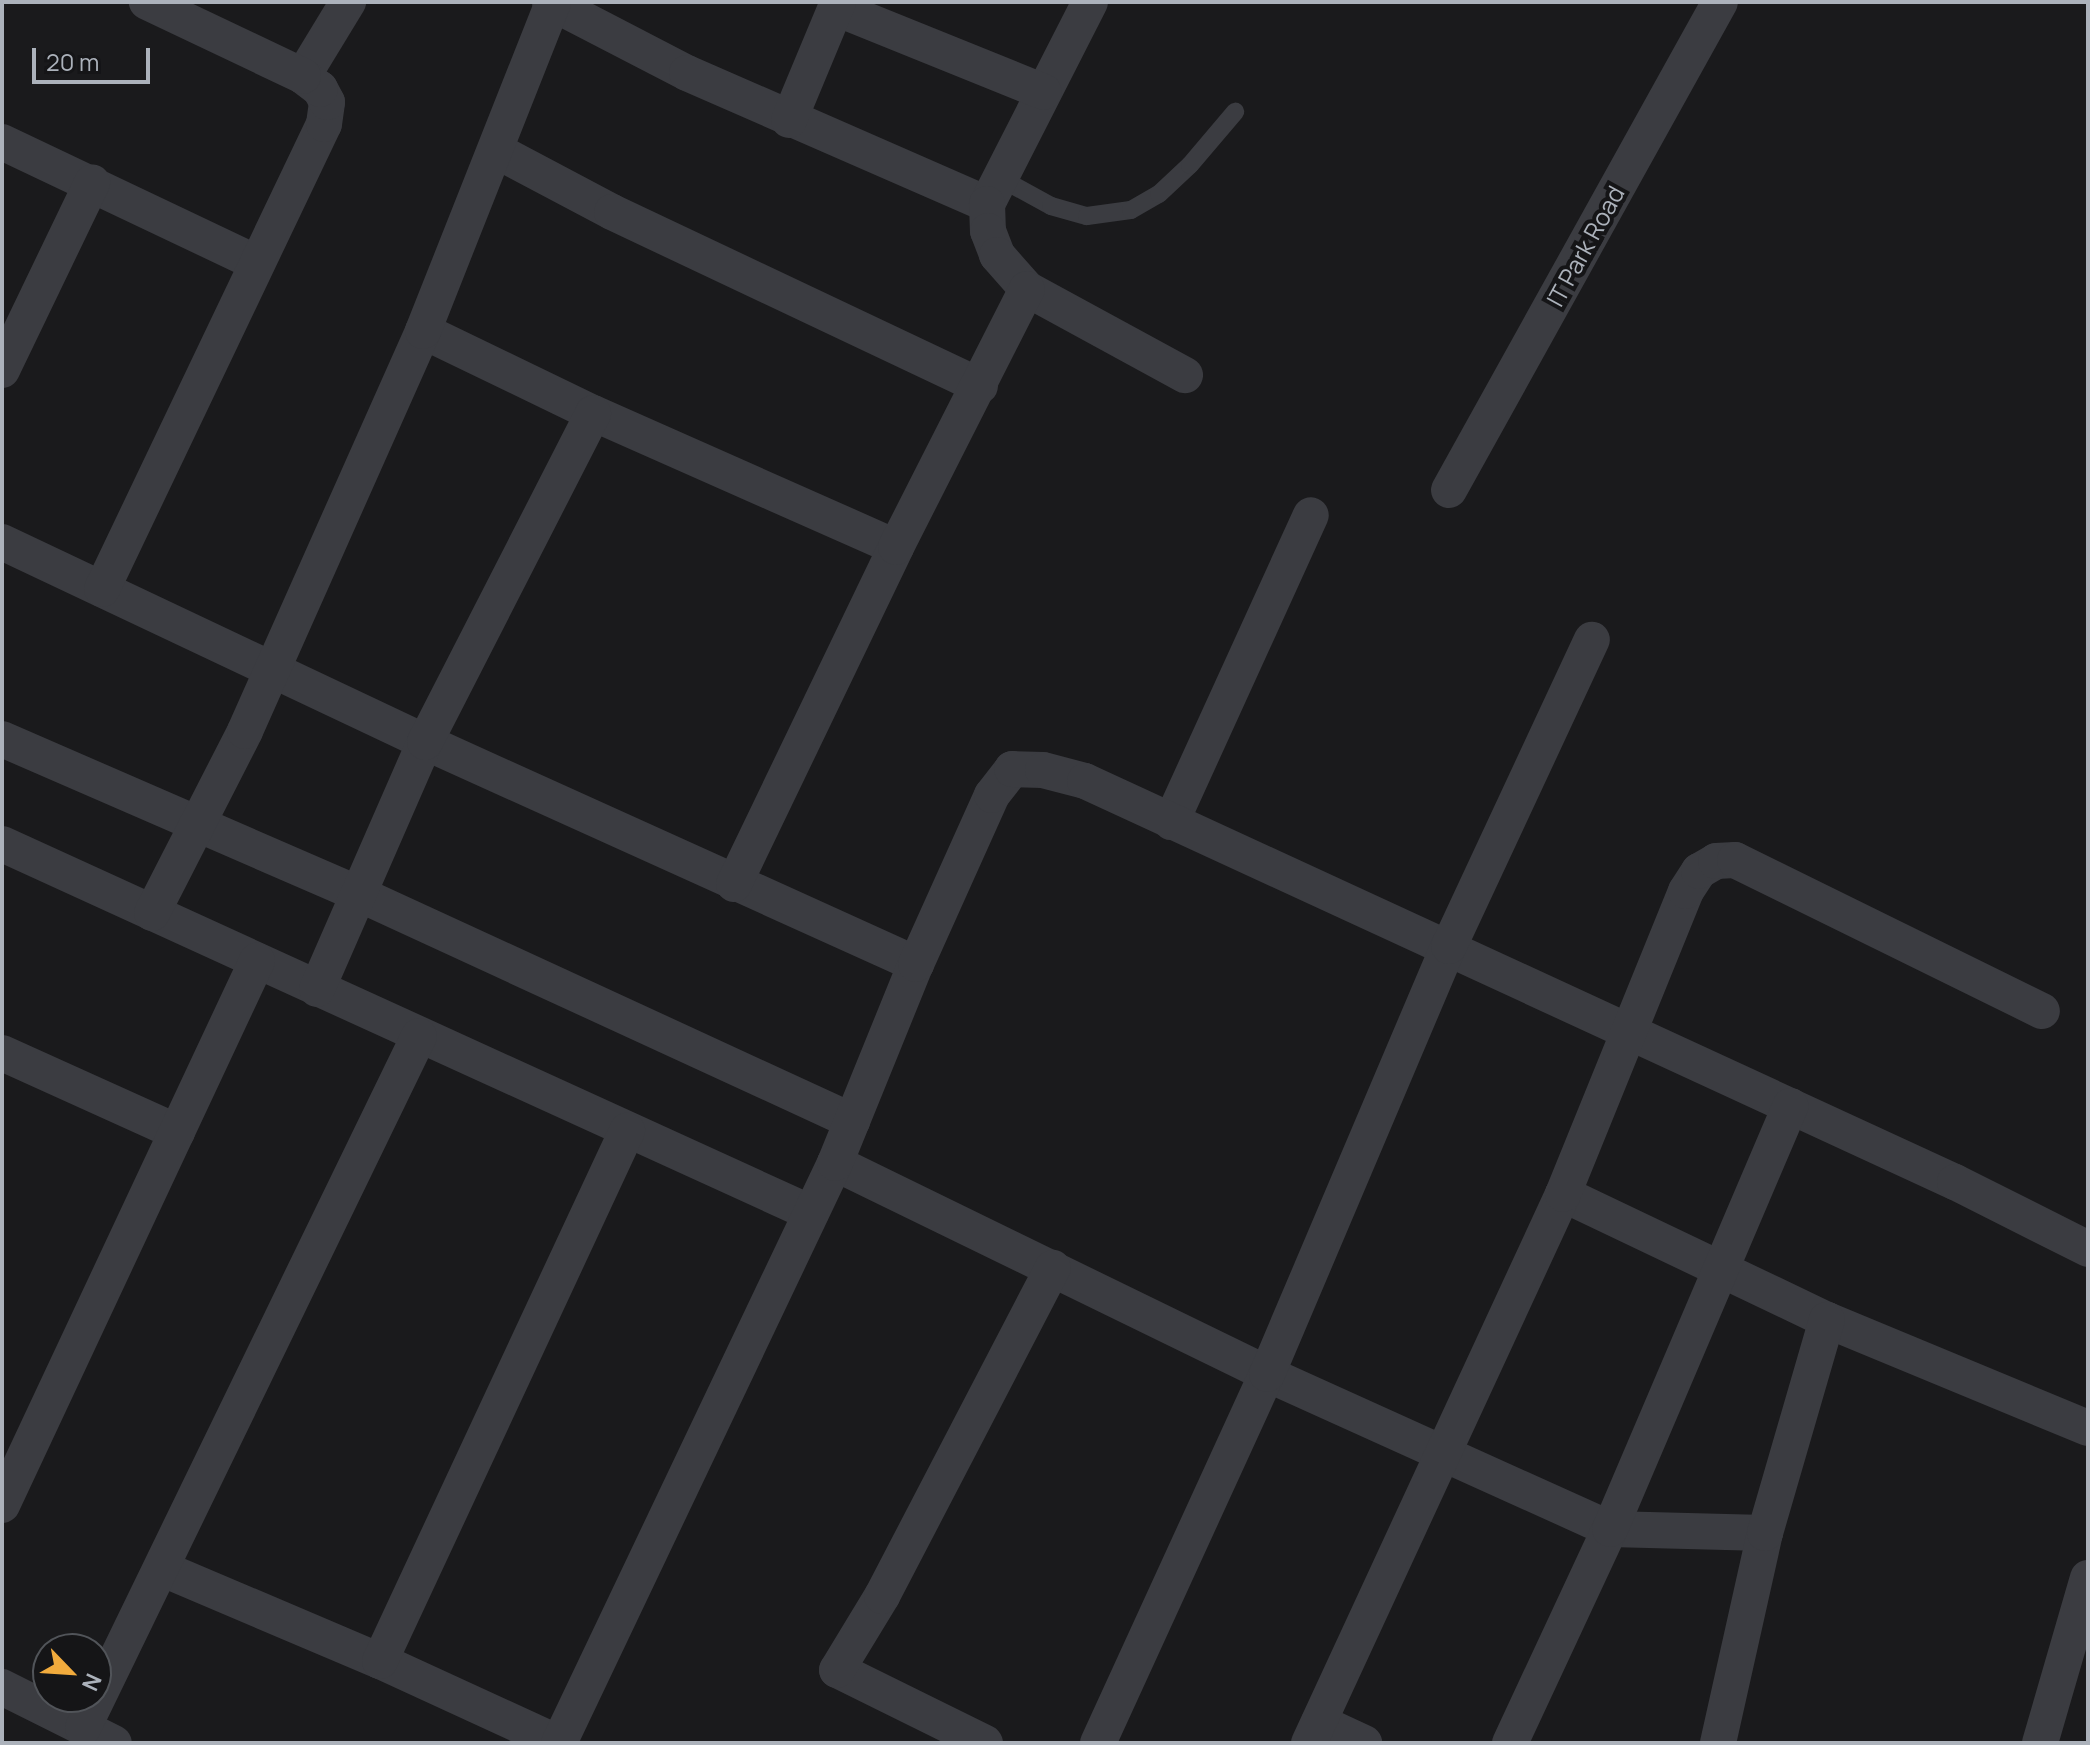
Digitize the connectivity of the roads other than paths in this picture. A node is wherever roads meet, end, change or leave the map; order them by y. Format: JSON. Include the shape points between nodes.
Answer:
{"nodes":[{"id":1,"x":147,"y":2,"type":"edge"},
{"id":2,"x":348,"y":2,"type":"edge"},
{"id":3,"x":1090,"y":2,"type":"edge"},
{"id":4,"x":1720,"y":2,"type":"edge"},
{"id":5,"x":552,"y":3,"type":"edge"},
{"id":6,"x":837,"y":5,"type":"edge"},
{"id":7,"x":303,"y":76,"type":"junction"},
{"id":8,"x":1044,"y":92,"type":"junction"},
{"id":9,"x":1235,"y":112,"type":"dead end"},
{"id":10,"x":789,"y":120,"type":"junction"},
{"id":11,"x":2,"y":142,"type":"edge"},
{"id":12,"x":497,"y":151,"type":"junction"},
{"id":13,"x":92,"y":183,"type":"junction"},
{"id":14,"x":994,"y":191,"type":"junction"},
{"id":15,"x":257,"y":263,"type":"junction"},
{"id":16,"x":1027,"y":289,"type":"junction"},
{"id":17,"x":423,"y":331,"type":"junction"},
{"id":18,"x":2,"y":370,"type":"edge"},
{"id":19,"x":1185,"y":375,"type":"dead end"},
{"id":20,"x":980,"y":386,"type":"junction"},
{"id":21,"x":593,"y":413,"type":"junction"},
{"id":22,"x":1449,"y":490,"type":"dead end"},
{"id":23,"x":1311,"y":515,"type":"dead end"},
{"id":24,"x":2,"y":542,"type":"edge"},
{"id":25,"x":896,"y":547,"type":"junction"},
{"id":26,"x":102,"y":589,"type":"junction"},
{"id":27,"x":1592,"y":640,"type":"dead end"},
{"id":28,"x":272,"y":669,"type":"junction"},
{"id":29,"x":2,"y":739,"type":"edge"},
{"id":30,"x":425,"y":742,"type":"junction"},
{"id":31,"x":1171,"y":822,"type":"junction"},
{"id":32,"x":197,"y":824,"type":"junction"},
{"id":33,"x":2,"y":844,"type":"edge"},
{"id":34,"x":734,"y":884,"type":"junction"},
{"id":35,"x":359,"y":894,"type":"junction"},
{"id":36,"x":152,"y":913,"type":"junction"},
{"id":37,"x":1449,"y":946,"type":"junction"},
{"id":38,"x":257,"y":961,"type":"junction"},
{"id":39,"x":916,"y":964,"type":"junction"},
{"id":40,"x":317,"y":989,"type":"junction"},
{"id":41,"x":2042,"y":1011,"type":"dead end"},
{"id":42,"x":1630,"y":1034,"type":"junction"},
{"id":43,"x":419,"y":1036,"type":"junction"},
{"id":44,"x":4,"y":1061,"type":"edge"},
{"id":45,"x":1790,"y":1106,"type":"junction"},
{"id":46,"x":852,"y":1121,"type":"junction"},
{"id":47,"x":627,"y":1131,"type":"junction"},
{"id":48,"x":177,"y":1132,"type":"junction"},
{"id":49,"x":835,"y":1163,"type":"junction"},
{"id":50,"x":1563,"y":1194,"type":"junction"},
{"id":51,"x":811,"y":1213,"type":"junction"},
{"id":52,"x":2088,"y":1249,"type":"edge"},
{"id":53,"x":1053,"y":1268,"type":"junction"},
{"id":54,"x":1720,"y":1272,"type":"junction"},
{"id":55,"x":1827,"y":1320,"type":"junction"},
{"id":56,"x":1267,"y":1374,"type":"junction"},
{"id":57,"x":2088,"y":1428,"type":"edge"},
{"id":58,"x":1443,"y":1455,"type":"junction"},
{"id":59,"x":2,"y":1505,"type":"edge"},
{"id":60,"x":1610,"y":1529,"type":"junction"},
{"id":61,"x":1765,"y":1533,"type":"junction"},
{"id":62,"x":163,"y":1569,"type":"junction"},
{"id":63,"x":2088,"y":1578,"type":"edge"},
{"id":64,"x":380,"y":1661,"type":"junction"},
{"id":65,"x":2,"y":1687,"type":"edge"},
{"id":66,"x":1314,"y":1733,"type":"edge"},
{"id":67,"x":99,"y":1735,"type":"edge"},
{"id":68,"x":558,"y":1743,"type":"edge"},
{"id":69,"x":985,"y":1743,"type":"edge"},
{"id":70,"x":1098,"y":1743,"type":"edge"},
{"id":71,"x":1364,"y":1743,"type":"edge"},
{"id":72,"x":1510,"y":1743,"type":"edge"},
{"id":73,"x":1718,"y":1743,"type":"edge"},
{"id":74,"x":2040,"y":1743,"type":"edge"}],
"edges":[{"from":1,"to":7,"type":"street"},
{"from":2,"to":7,"type":"street"},
{"from":3,"to":8,"type":"street"},
{"from":4,"to":22,"type":"street","name":"IT Park Road"},
{"from":5,"to":10,"type":"street"},
{"from":5,"to":12,"type":"street"},
{"from":6,"to":8,"type":"street"},
{"from":6,"to":10,"type":"street"},
{"from":7,"to":15,"type":"street","via":[[327,102],[324,124]]},
{"from":8,"to":14,"type":"street"},
{"from":9,"to":14,"type":"lane","via":[[1190,165],[1159,194],[1131,210],[1087,216]]},
{"from":10,"to":14,"type":"street"},
{"from":11,"to":13,"type":"street"},
{"from":12,"to":17,"type":"street"},
{"from":12,"to":20,"type":"street","via":[[612,212]]},
{"from":13,"to":15,"type":"street"},
{"from":13,"to":18,"type":"street"},
{"from":14,"to":16,"type":"street","via":[[988,231],[997,255]]},
{"from":15,"to":26,"type":"street"},
{"from":16,"to":19,"type":"street"},
{"from":16,"to":20,"type":"street"},
{"from":17,"to":21,"type":"street"},
{"from":17,"to":28,"type":"street"},
{"from":20,"to":25,"type":"street"},
{"from":21,"to":25,"type":"street"},
{"from":21,"to":30,"type":"street"},
{"from":23,"to":31,"type":"street"},
{"from":24,"to":26,"type":"street"},
{"from":25,"to":34,"type":"street"},
{"from":26,"to":28,"type":"street"},
{"from":27,"to":37,"type":"street"},
{"from":28,"to":30,"type":"street"},
{"from":28,"to":32,"type":"street"},
{"from":29,"to":32,"type":"street"},
{"from":30,"to":34,"type":"street"},
{"from":30,"to":35,"type":"street"},
{"from":31,"to":37,"type":"street"},
{"from":31,"to":39,"type":"street","via":[[1085,781],[1043,770],[1012,769],[992,795]]},
{"from":32,"to":35,"type":"street"},
{"from":32,"to":36,"type":"street"},
{"from":33,"to":36,"type":"street"},
{"from":34,"to":39,"type":"street"},
{"from":35,"to":40,"type":"street"},
{"from":35,"to":46,"type":"street"},
{"from":36,"to":38,"type":"street"},
{"from":37,"to":42,"type":"street"},
{"from":37,"to":56,"type":"street"},
{"from":38,"to":40,"type":"street"},
{"from":38,"to":48,"type":"street"},
{"from":39,"to":46,"type":"street"},
{"from":40,"to":43,"type":"street"},
{"from":41,"to":42,"type":"street","via":[[1735,860],[1699,871],[1686,891]]},
{"from":42,"to":45,"type":"street"},
{"from":42,"to":50,"type":"street"},
{"from":43,"to":47,"type":"street"},
{"from":43,"to":62,"type":"street"},
{"from":44,"to":48,"type":"street"},
{"from":45,"to":52,"type":"street"},
{"from":45,"to":54,"type":"street"},
{"from":46,"to":49,"type":"street"},
{"from":47,"to":51,"type":"street"},
{"from":47,"to":64,"type":"street"},
{"from":48,"to":59,"type":"street"},
{"from":49,"to":51,"type":"street"},
{"from":49,"to":53,"type":"street"},
{"from":50,"to":54,"type":"street"},
{"from":50,"to":58,"type":"street"},
{"from":51,"to":68,"type":"street"},
{"from":53,"to":56,"type":"street"},
{"from":53,"to":69,"type":"street","via":[[882,1596],[837,1670]]},
{"from":54,"to":55,"type":"street"},
{"from":54,"to":60,"type":"street"},
{"from":55,"to":57,"type":"street"},
{"from":55,"to":61,"type":"street"},
{"from":56,"to":58,"type":"street"},
{"from":56,"to":70,"type":"street"},
{"from":58,"to":60,"type":"street"},
{"from":58,"to":66,"type":"street"},
{"from":60,"to":61,"type":"street"},
{"from":60,"to":72,"type":"street"},
{"from":61,"to":73,"type":"street"},
{"from":62,"to":64,"type":"street"},
{"from":62,"to":67,"type":"street"},
{"from":63,"to":74,"type":"street"},
{"from":64,"to":68,"type":"street"},
{"from":65,"to":67,"type":"street"},
{"from":66,"to":71,"type":"street"}]}
